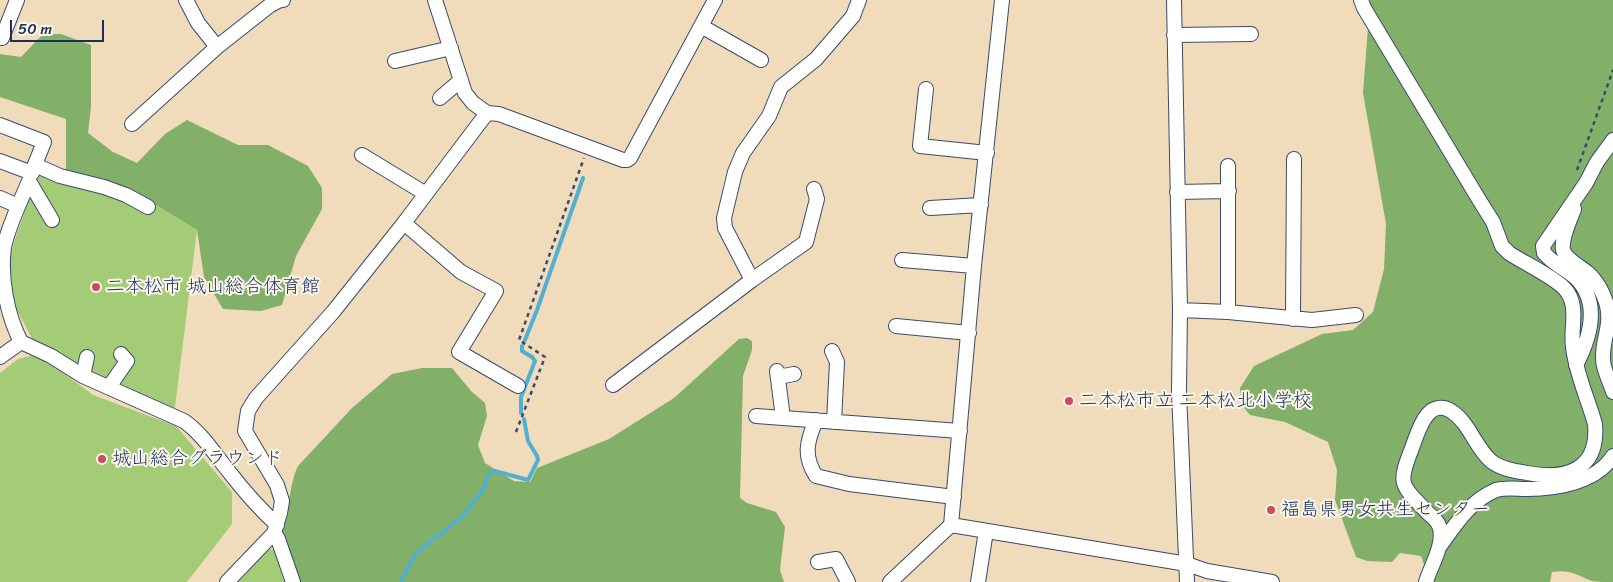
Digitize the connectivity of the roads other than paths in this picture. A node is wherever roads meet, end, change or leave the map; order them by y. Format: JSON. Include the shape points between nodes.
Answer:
{"nodes":[{"id":1,"x":186,"y":0,"type":"edge"},
{"id":2,"x":283,"y":0,"type":"edge"},
{"id":3,"x":435,"y":0,"type":"edge"},
{"id":4,"x":715,"y":0,"type":"edge"},
{"id":5,"x":859,"y":0,"type":"edge"},
{"id":6,"x":1002,"y":0,"type":"edge"},
{"id":7,"x":1174,"y":0,"type":"edge"},
{"id":8,"x":1361,"y":0,"type":"edge"},
{"id":9,"x":11,"y":2,"type":"edge"},
{"id":10,"x":701,"y":26,"type":"junction"},
{"id":11,"x":1251,"y":34,"type":"dead end"},
{"id":12,"x":1174,"y":35,"type":"junction"},
{"id":13,"x":2,"y":38,"type":"dead end"},
{"id":14,"x":217,"y":46,"type":"junction"},
{"id":15,"x":452,"y":48,"type":"junction"},
{"id":16,"x":761,"y":60,"type":"dead end"},
{"id":17,"x":395,"y":61,"type":"dead end"},
{"id":18,"x":461,"y":80,"type":"junction"},
{"id":19,"x":926,"y":88,"type":"dead end"},
{"id":20,"x":440,"y":98,"type":"dead end"},
{"id":21,"x":487,"y":113,"type":"junction"},
{"id":22,"x":132,"y":124,"type":"dead end"},
{"id":23,"x":0,"y":125,"type":"edge"},
{"id":24,"x":1613,"y":140,"type":"edge"},
{"id":25,"x":987,"y":153,"type":"junction"},
{"id":26,"x":362,"y":155,"type":"dead end"},
{"id":27,"x":1294,"y":159,"type":"dead end"},
{"id":28,"x":0,"y":161,"type":"edge"},
{"id":29,"x":1228,"y":166,"type":"dead end"},
{"id":30,"x":32,"y":173,"type":"junction"},
{"id":31,"x":814,"y":189,"type":"dead end"},
{"id":32,"x":1229,"y":191,"type":"junction"},
{"id":33,"x":1177,"y":192,"type":"junction"},
{"id":34,"x":426,"y":194,"type":"junction"},
{"id":35,"x":1578,"y":195,"type":"junction"},
{"id":36,"x":0,"y":198,"type":"edge"},
{"id":37,"x":981,"y":205,"type":"junction"},
{"id":38,"x":18,"y":206,"type":"junction"},
{"id":39,"x":148,"y":207,"type":"dead end"},
{"id":40,"x":930,"y":208,"type":"dead end"},
{"id":41,"x":52,"y":220,"type":"dead end"},
{"id":42,"x":404,"y":223,"type":"junction"},
{"id":43,"x":902,"y":260,"type":"dead end"},
{"id":44,"x":974,"y":266,"type":"junction"},
{"id":45,"x":752,"y":280,"type":"junction"},
{"id":46,"x":4,"y":309,"type":"edge"},
{"id":47,"x":1180,"y":310,"type":"junction"},
{"id":48,"x":1228,"y":312,"type":"junction"},
{"id":49,"x":1356,"y":315,"type":"dead end"},
{"id":50,"x":1293,"y":319,"type":"junction"},
{"id":51,"x":896,"y":326,"type":"dead end"},
{"id":52,"x":968,"y":333,"type":"junction"},
{"id":53,"x":21,"y":342,"type":"junction"},
{"id":54,"x":832,"y":350,"type":"dead end"},
{"id":55,"x":121,"y":354,"type":"dead end"},
{"id":56,"x":0,"y":357,"type":"edge"},
{"id":57,"x":87,"y":358,"type":"dead end"},
{"id":58,"x":1576,"y":367,"type":"junction"},
{"id":59,"x":794,"y":374,"type":"dead end"},
{"id":60,"x":84,"y":376,"type":"junction"},
{"id":61,"x":613,"y":385,"type":"dead end"},
{"id":62,"x":518,"y":386,"type":"dead end"},
{"id":63,"x":109,"y":387,"type":"junction"},
{"id":64,"x":1613,"y":392,"type":"edge"},
{"id":65,"x":756,"y":416,"type":"dead end"},
{"id":66,"x":783,"y":418,"type":"junction"},
{"id":67,"x":816,"y":420,"type":"junction"},
{"id":68,"x":834,"y":422,"type":"junction"},
{"id":69,"x":960,"y":431,"type":"junction"},
{"id":70,"x":1592,"y":448,"type":"junction"},
{"id":71,"x":1613,"y":456,"type":"edge"},
{"id":72,"x":1602,"y":468,"type":"junction"},
{"id":73,"x":954,"y":497,"type":"junction"},
{"id":74,"x":951,"y":525,"type":"junction"},
{"id":75,"x":275,"y":529,"type":"junction"},
{"id":76,"x":986,"y":531,"type":"junction"},
{"id":77,"x":1439,"y":547,"type":"junction"},
{"id":78,"x":818,"y":562,"type":"dead end"},
{"id":79,"x":1187,"y":564,"type":"junction"},
{"id":80,"x":227,"y":582,"type":"edge"},
{"id":81,"x":293,"y":582,"type":"edge"},
{"id":82,"x":848,"y":582,"type":"edge"},
{"id":83,"x":890,"y":582,"type":"edge"},
{"id":84,"x":978,"y":582,"type":"edge"},
{"id":85,"x":1187,"y":582,"type":"edge"},
{"id":86,"x":1272,"y":582,"type":"edge"},
{"id":87,"x":1426,"y":582,"type":"edge"}],
"edges":[{"from":1,"to":14,"type":"street","via":[[198,23]]},
{"from":2,"to":14,"type":"street","via":[[268,6]]},
{"from":3,"to":15,"type":"street"},
{"from":4,"to":10,"type":"street"},
{"from":5,"to":45,"type":"street","via":[[853,16],[816,59],[781,87],[769,116],[743,153],[724,218],[725,228]]},
{"from":6,"to":25,"type":"street"},
{"from":7,"to":12,"type":"street"},
{"from":8,"to":58,"type":"street","via":[[1493,222],[1502,246],[1564,288],[1573,310],[1572,346]]},
{"from":9,"to":13,"type":"street"},
{"from":10,"to":16,"type":"street"},
{"from":10,"to":21,"type":"street","via":[[630,158],[623,160],[499,114]]},
{"from":11,"to":12,"type":"street"},
{"from":12,"to":33,"type":"street"},
{"from":14,"to":22,"type":"street"},
{"from":15,"to":17,"type":"street"},
{"from":15,"to":18,"type":"street"},
{"from":18,"to":20,"type":"street"},
{"from":18,"to":21,"type":"street","via":[[465,93]]},
{"from":19,"to":25,"type":"street","via":[[920,146]]},
{"from":21,"to":34,"type":"street"},
{"from":23,"to":30,"type":"street","via":[[44,142]]},
{"from":24,"to":35,"type":"street"},
{"from":25,"to":37,"type":"street"},
{"from":26,"to":34,"type":"street"},
{"from":27,"to":50,"type":"street"},
{"from":28,"to":30,"type":"street"},
{"from":29,"to":32,"type":"street"},
{"from":30,"to":38,"type":"street"},
{"from":30,"to":39,"type":"street","via":[[104,187]]},
{"from":30,"to":41,"type":"street"},
{"from":31,"to":45,"type":"street","via":[[817,199],[806,242]]},
{"from":32,"to":33,"type":"street"},
{"from":32,"to":48,"type":"street"},
{"from":33,"to":47,"type":"street"},
{"from":34,"to":42,"type":"street"},
{"from":35,"to":58,"type":"street","via":[[1543,246],[1548,257],[1580,283],[1591,305],[1589,332]]},
{"from":35,"to":64,"type":"street","via":[[1564,236],[1564,251],[1589,274],[1606,301],[1610,314],[1603,363]]},
{"from":36,"to":38,"type":"street"},
{"from":37,"to":40,"type":"street"},
{"from":37,"to":44,"type":"street"},
{"from":38,"to":46,"type":"street","via":[[3,249]]},
{"from":42,"to":62,"type":"street","via":[[461,272],[496,291],[459,352]]},
{"from":42,"to":75,"type":"street","via":[[334,312],[263,390],[248,412],[245,431],[282,501]]},
{"from":43,"to":44,"type":"street"},
{"from":44,"to":52,"type":"street"},
{"from":45,"to":61,"type":"street"},
{"from":46,"to":53,"type":"street"},
{"from":47,"to":48,"type":"street"},
{"from":47,"to":79,"type":"street","via":[[1179,392]]},
{"from":48,"to":50,"type":"street"},
{"from":49,"to":50,"type":"street"},
{"from":51,"to":52,"type":"street"},
{"from":52,"to":69,"type":"street"},
{"from":53,"to":56,"type":"street"},
{"from":53,"to":60,"type":"street"},
{"from":54,"to":68,"type":"street","via":[[837,362]]},
{"from":55,"to":63,"type":"street","via":[[127,361]]},
{"from":57,"to":60,"type":"street"},
{"from":58,"to":70,"type":"street","via":[[1595,424]]},
{"from":59,"to":66,"type":"street","via":[[777,374]]},
{"from":60,"to":63,"type":"street"},
{"from":63,"to":75,"type":"street","via":[[194,428]]},
{"from":65,"to":66,"type":"street"},
{"from":66,"to":67,"type":"street"},
{"from":67,"to":68,"type":"street"},
{"from":67,"to":73,"type":"street","via":[[807,441],[816,476],[850,484]]},
{"from":68,"to":69,"type":"street"},
{"from":69,"to":73,"type":"street"},
{"from":70,"to":72,"type":"street"},
{"from":70,"to":77,"type":"street","via":[[1582,464],[1569,474],[1550,476],[1504,468],[1491,460],[1456,414],[1434,408],[1424,419],[1402,476],[1405,488],[1438,524]]},
{"from":71,"to":72,"type":"street"},
{"from":72,"to":77,"type":"street","via":[[1563,486],[1494,491],[1461,517]]},
{"from":73,"to":74,"type":"street"},
{"from":74,"to":76,"type":"street"},
{"from":74,"to":83,"type":"street"},
{"from":75,"to":80,"type":"street"},
{"from":75,"to":81,"type":"street"},
{"from":76,"to":79,"type":"street"},
{"from":76,"to":84,"type":"street"},
{"from":77,"to":87,"type":"street"},
{"from":78,"to":82,"type":"street","via":[[836,559]]},
{"from":79,"to":85,"type":"street"},
{"from":79,"to":86,"type":"street","via":[[1207,571]]}]}
